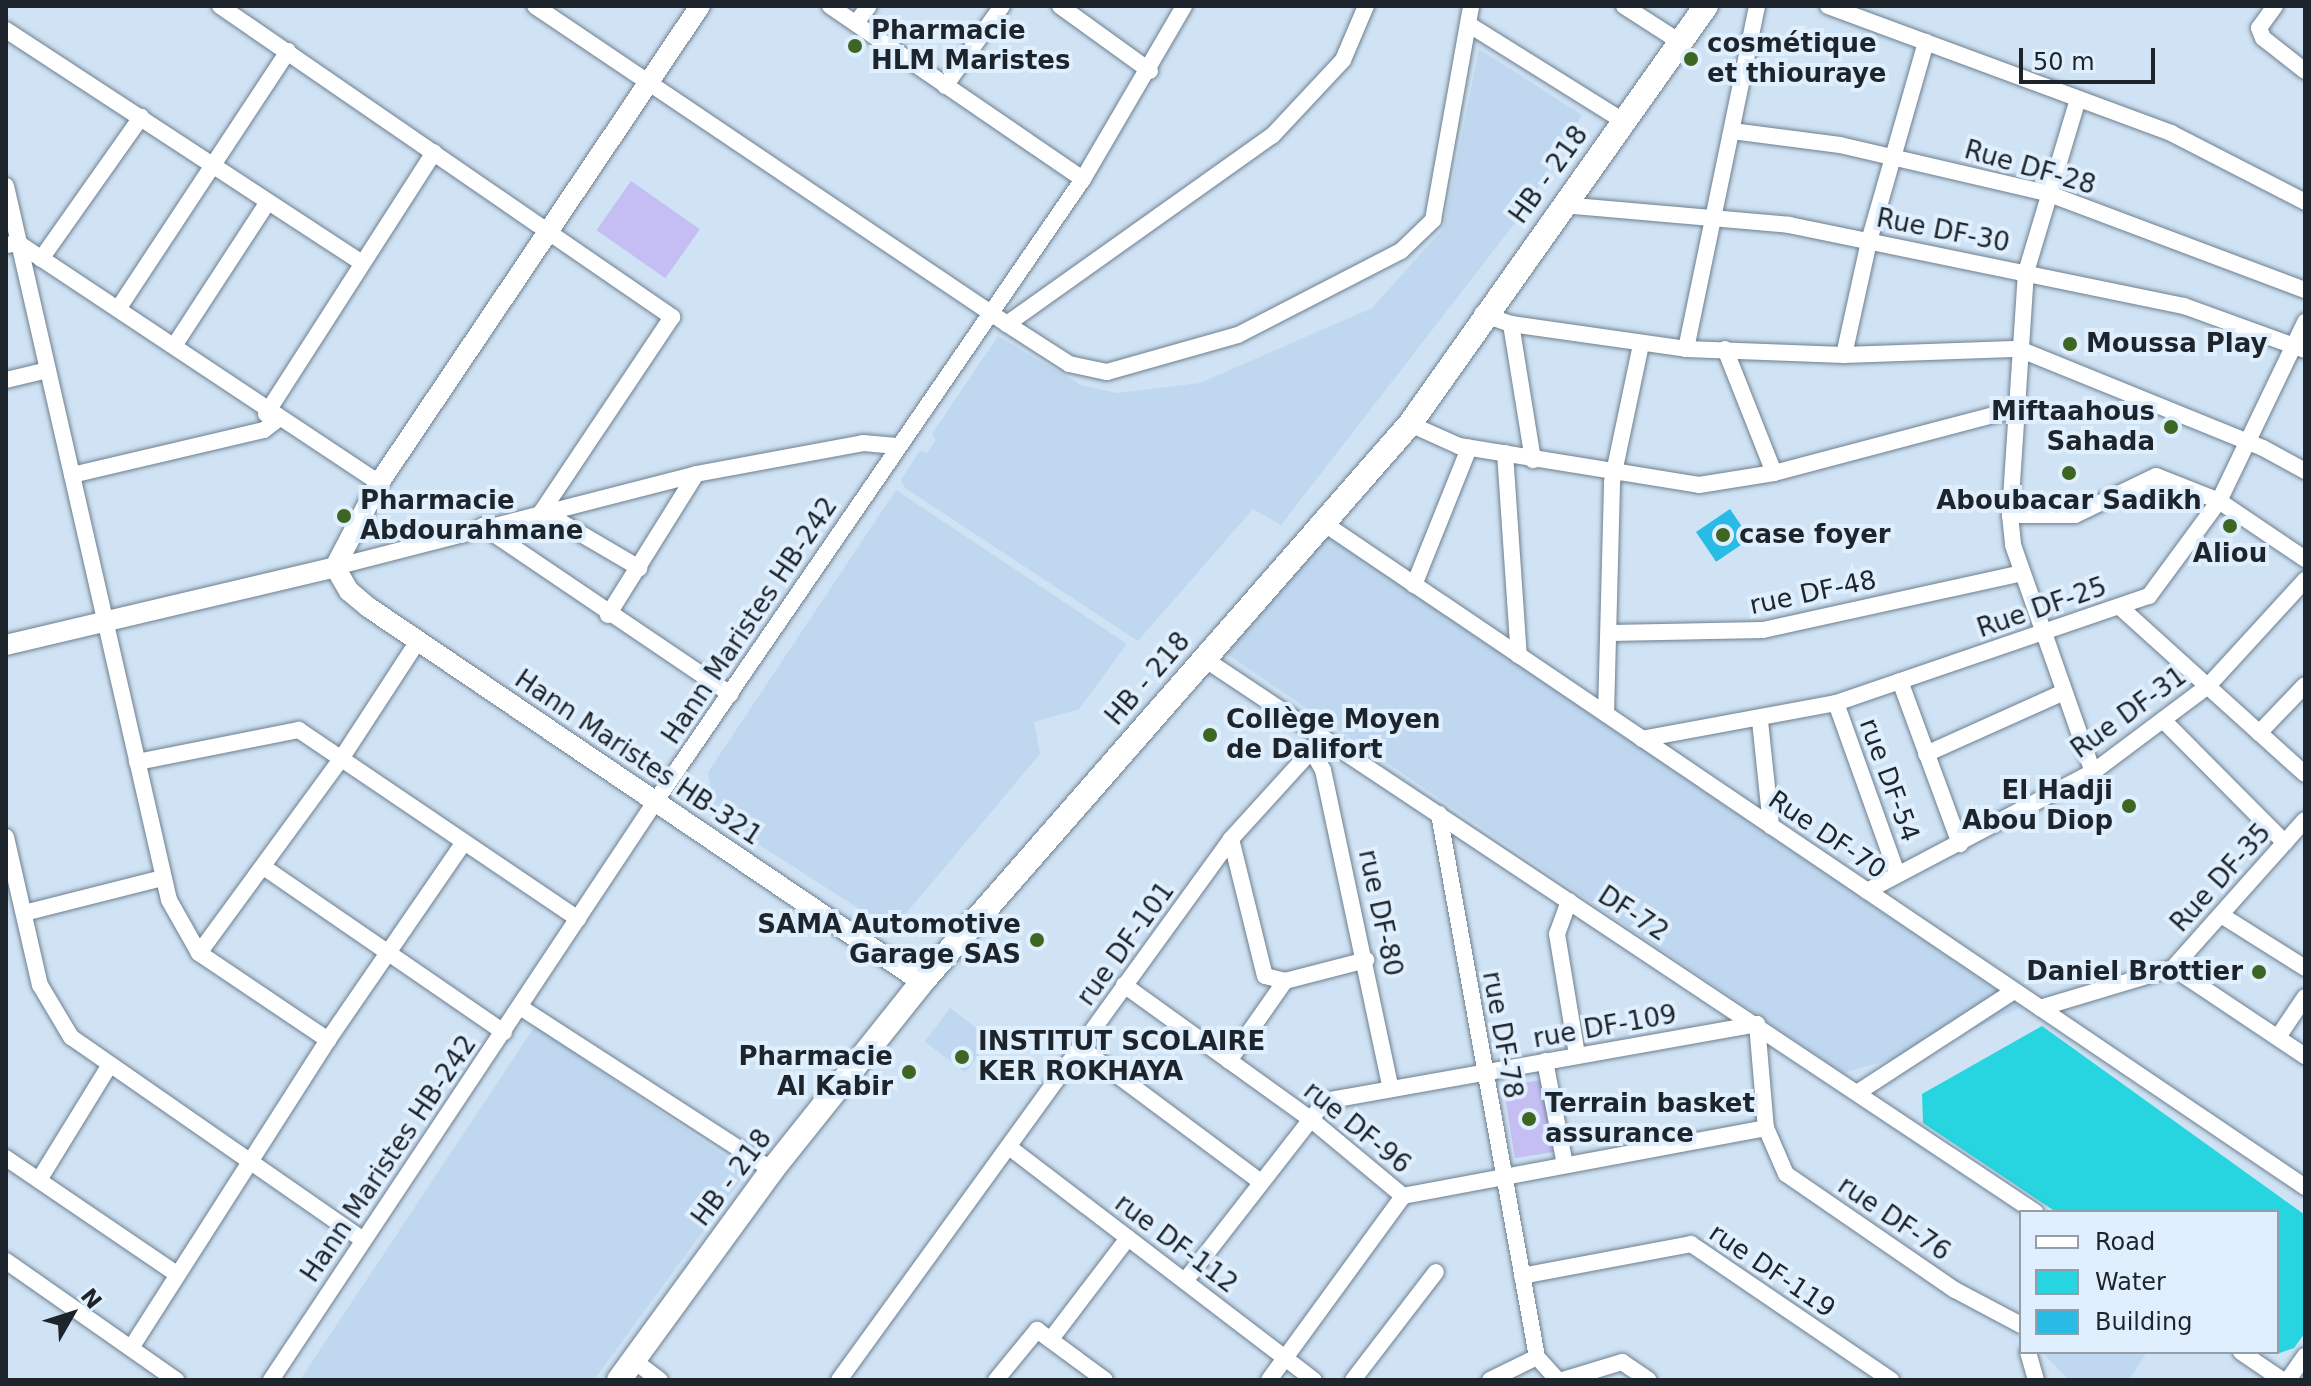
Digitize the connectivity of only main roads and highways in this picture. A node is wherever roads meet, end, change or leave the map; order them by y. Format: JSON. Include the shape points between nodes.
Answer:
{"nodes":[{"id":1,"x":1706,"y":6,"type":"edge"},
{"id":2,"x":626,"y":1370,"type":"edge"}],
"edges":[{"from":1,"to":2,"type":"main road","name":"HB - 218","via":[[1482,314],[1410,424],[922,982],[772,1170]]}]}
